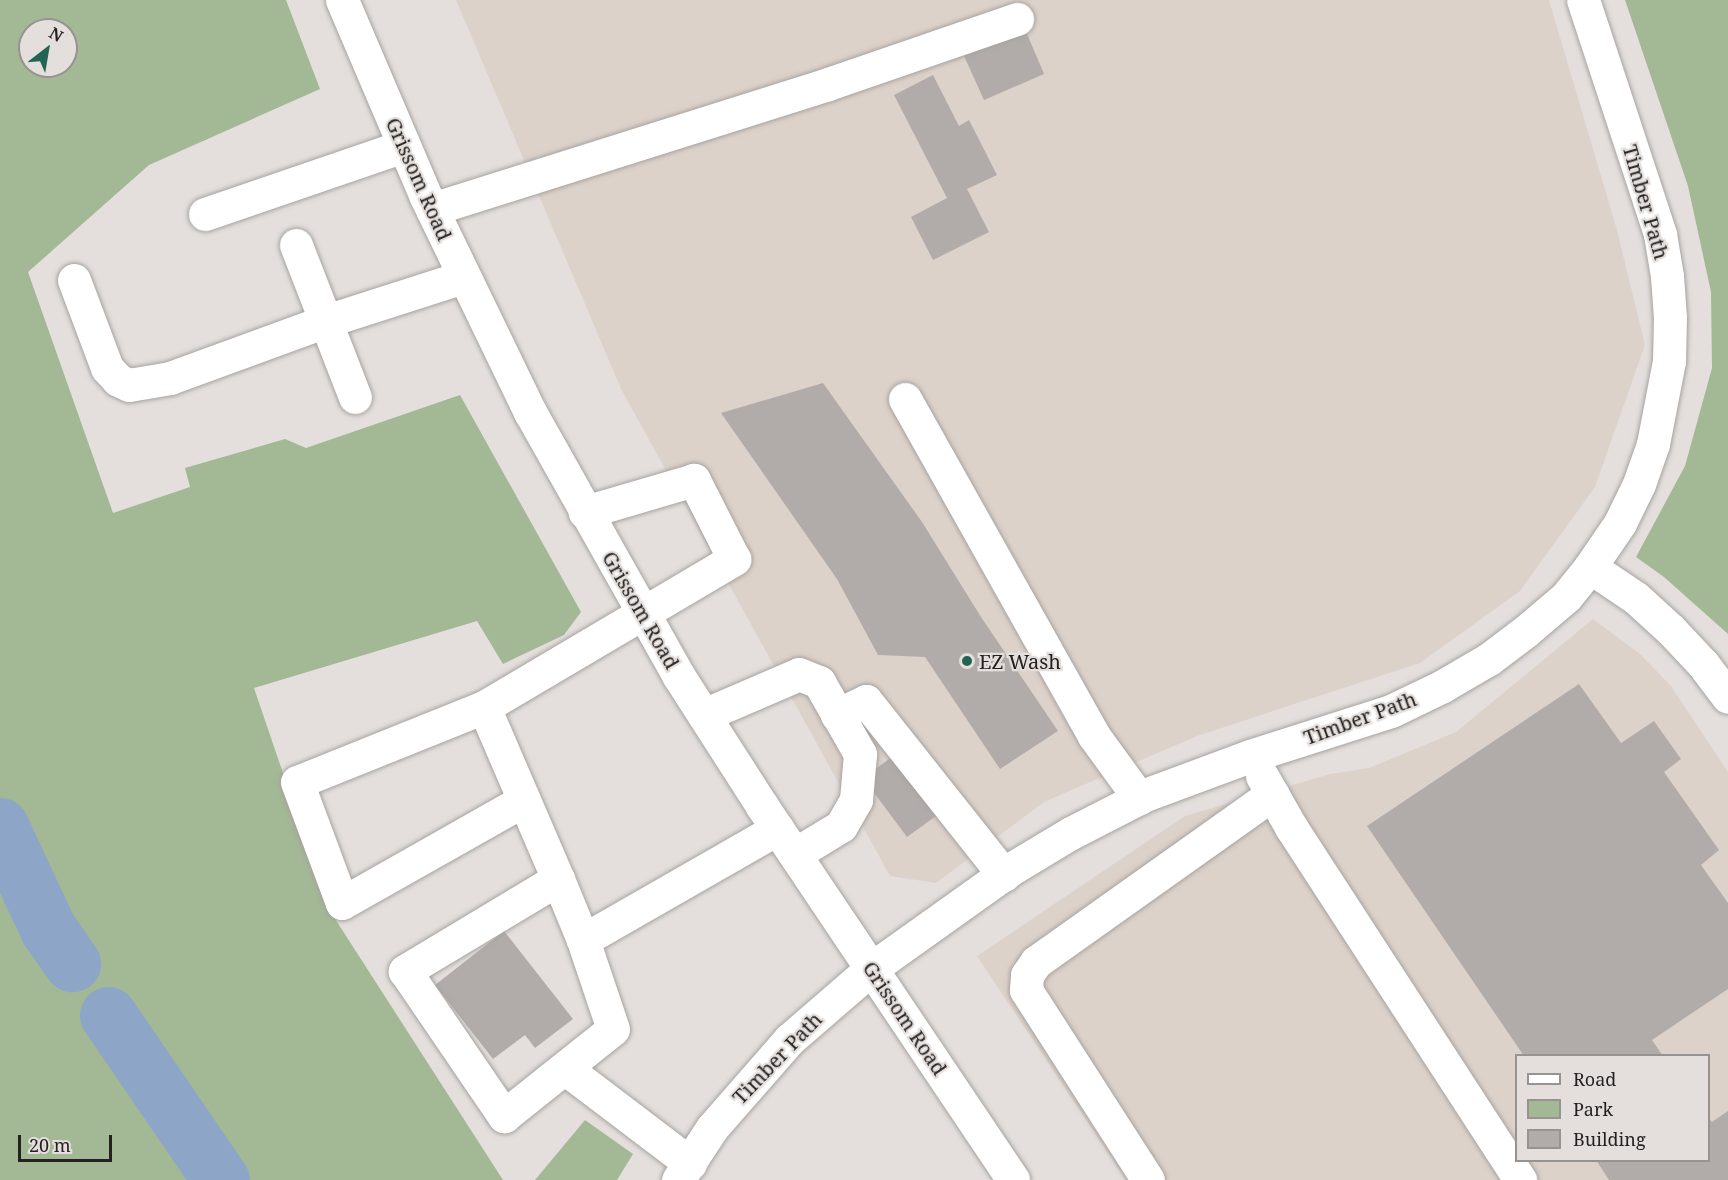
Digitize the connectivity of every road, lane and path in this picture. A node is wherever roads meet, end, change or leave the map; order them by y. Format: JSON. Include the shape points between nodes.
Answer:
{"nodes":[{"id":1,"x":342,"y":0,"type":"edge"},
{"id":2,"x":1583,"y":0,"type":"edge"},
{"id":3,"x":1017,"y":18,"type":"dead end"},
{"id":4,"x":404,"y":146,"type":"junction"},
{"id":5,"x":432,"y":209,"type":"junction"},
{"id":6,"x":206,"y":214,"type":"dead end"},
{"id":7,"x":296,"y":245,"type":"dead end"},
{"id":8,"x":463,"y":276,"type":"junction"},
{"id":9,"x":74,"y":280,"type":"dead end"},
{"id":10,"x":327,"y":321,"type":"junction"},
{"id":11,"x":355,"y":397,"type":"dead end"},
{"id":12,"x":905,"y":399,"type":"dead end"},
{"id":13,"x":585,"y":512,"type":"junction"},
{"id":14,"x":1590,"y":567,"type":"junction"},
{"id":15,"x":643,"y":613,"type":"junction"},
{"id":16,"x":1728,"y":697,"type":"edge"},
{"id":17,"x":484,"y":707,"type":"junction"},
{"id":18,"x":704,"y":715,"type":"junction"},
{"id":19,"x":837,"y":715,"type":"junction"},
{"id":20,"x":1250,"y":756,"type":"junction"},
{"id":21,"x":1272,"y":794,"type":"junction"},
{"id":22,"x":1138,"y":798,"type":"junction"},
{"id":23,"x":524,"y":800,"type":"junction"},
{"id":24,"x":786,"y":842,"type":"junction"},
{"id":25,"x":1004,"y":874,"type":"junction"},
{"id":26,"x":558,"y":879,"type":"junction"},
{"id":27,"x":583,"y":940,"type":"junction"},
{"id":28,"x":872,"y":968,"type":"junction"},
{"id":29,"x":566,"y":1069,"type":"junction"},
{"id":30,"x":684,"y":1171,"type":"edge"},
{"id":31,"x":1013,"y":1180,"type":"edge"},
{"id":32,"x":1148,"y":1180,"type":"edge"},
{"id":33,"x":1520,"y":1180,"type":"edge"}],
"edges":[{"from":1,"to":4,"type":"street","name":"Grissom Road"},
{"from":2,"to":14,"type":"street","name":"Timber Path","via":[[1659,234],[1670,318],[1668,371],[1653,444],[1620,524]]},
{"from":3,"to":5,"type":"street","via":[[828,84]]},
{"from":4,"to":5,"type":"street","name":"Grissom Road"},
{"from":4,"to":6,"type":"street"},
{"from":5,"to":8,"type":"street","name":"Grissom Road"},
{"from":7,"to":10,"type":"street"},
{"from":8,"to":10,"type":"street"},
{"from":8,"to":13,"type":"street","name":"Grissom Road"},
{"from":9,"to":10,"type":"street","via":[[107,368],[129,385],[170,378]]},
{"from":10,"to":11,"type":"street"},
{"from":12,"to":22,"type":"street","via":[[1094,736]]},
{"from":13,"to":15,"type":"street","name":"Grissom Road"},
{"from":13,"to":15,"type":"street","via":[[694,480],[734,560]]},
{"from":14,"to":16,"type":"street","via":[[1636,598],[1671,630]]},
{"from":14,"to":20,"type":"street","name":"Timber Path","via":[[1566,597],[1526,630],[1441,687],[1391,711]]},
{"from":15,"to":17,"type":"street"},
{"from":15,"to":18,"type":"street","name":"Grissom Road"},
{"from":17,"to":23,"type":"street"},
{"from":17,"to":23,"type":"street","via":[[297,782],[342,903]]},
{"from":18,"to":19,"type":"street","via":[[799,674],[819,682]]},
{"from":18,"to":24,"type":"street","name":"Grissom Road"},
{"from":19,"to":24,"type":"street","via":[[860,754],[856,800],[841,826]]},
{"from":19,"to":25,"type":"street","via":[[866,701]]},
{"from":20,"to":21,"type":"street"},
{"from":20,"to":22,"type":"street","name":"Timber Path"},
{"from":21,"to":32,"type":"street","via":[[1036,962],[1027,975],[1026,990]]},
{"from":21,"to":33,"type":"street"},
{"from":22,"to":25,"type":"street","name":"Timber Path"},
{"from":23,"to":26,"type":"street"},
{"from":24,"to":27,"type":"street"},
{"from":24,"to":28,"type":"street","name":"Grissom Road"},
{"from":25,"to":28,"type":"street","name":"Timber Path"},
{"from":26,"to":27,"type":"street"},
{"from":26,"to":29,"type":"street","via":[[405,972],[504,1116]]},
{"from":27,"to":29,"type":"street","via":[[613,1029]]},
{"from":28,"to":30,"type":"street","name":"Timber Path","via":[[790,1039],[712,1128]]},
{"from":28,"to":31,"type":"street","name":"Grissom Road"},
{"from":29,"to":30,"type":"street"}]}
